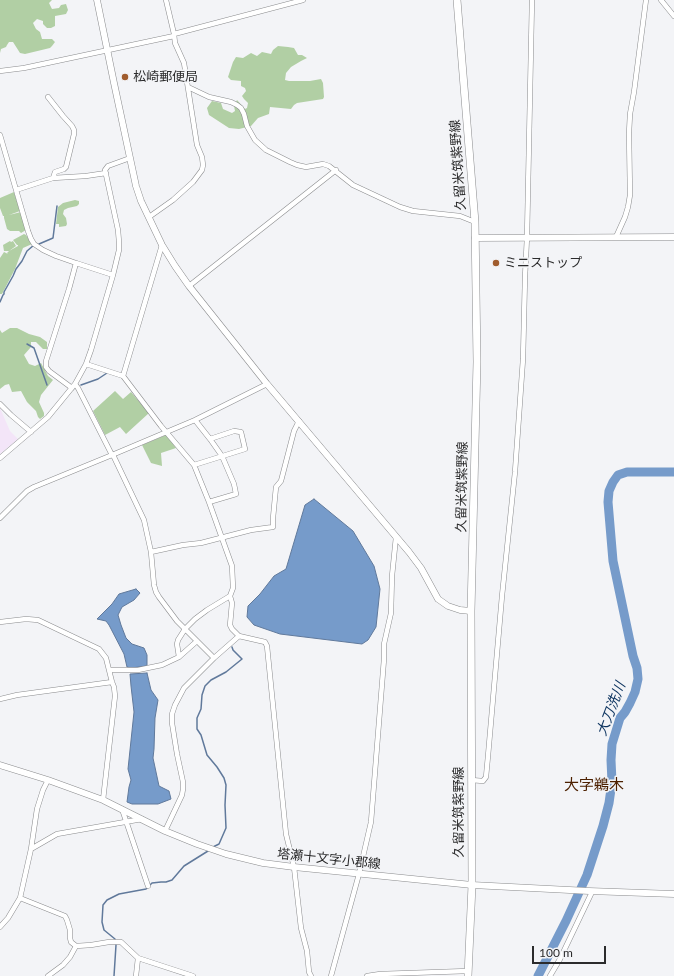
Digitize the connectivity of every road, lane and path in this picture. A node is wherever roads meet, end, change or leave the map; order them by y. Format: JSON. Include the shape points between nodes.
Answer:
{"nodes":[{"id":1,"x":97,"y":0,"type":"edge"},
{"id":2,"x":166,"y":0,"type":"edge"},
{"id":3,"x":303,"y":0,"type":"edge"},
{"id":4,"x":456,"y":0,"type":"edge"},
{"id":5,"x":532,"y":0,"type":"edge"},
{"id":6,"x":646,"y":0,"type":"edge"},
{"id":7,"x":661,"y":0,"type":"edge"},
{"id":8,"x":283,"y":3,"type":"edge"},
{"id":9,"x":674,"y":16,"type":"edge"},
{"id":10,"x":174,"y":35,"type":"junction"},
{"id":11,"x":108,"y":50,"type":"junction"},
{"id":12,"x":0,"y":71,"type":"edge"},
{"id":13,"x":188,"y":87,"type":"junction"},
{"id":14,"x":48,"y":97,"type":"dead end"},
{"id":15,"x":0,"y":135,"type":"edge"},
{"id":16,"x":130,"y":158,"type":"junction"},
{"id":17,"x":336,"y":170,"type":"junction"},
{"id":18,"x":106,"y":173,"type":"junction"},
{"id":19,"x":53,"y":178,"type":"junction"},
{"id":20,"x":16,"y":190,"type":"junction"},
{"id":21,"x":149,"y":217,"type":"junction"},
{"id":22,"x":475,"y":222,"type":"junction"},
{"id":23,"x":527,"y":237,"type":"junction"},
{"id":24,"x":616,"y":237,"type":"junction"},
{"id":25,"x":674,"y":237,"type":"edge"},
{"id":26,"x":475,"y":238,"type":"junction"},
{"id":27,"x":162,"y":244,"type":"junction"},
{"id":28,"x":76,"y":263,"type":"junction"},
{"id":29,"x":113,"y":275,"type":"junction"},
{"id":30,"x":189,"y":286,"type":"junction"},
{"id":31,"x":86,"y":364,"type":"junction"},
{"id":32,"x":123,"y":376,"type":"junction"},
{"id":33,"x":267,"y":384,"type":"junction"},
{"id":34,"x":73,"y":386,"type":"junction"},
{"id":35,"x":0,"y":404,"type":"edge"},
{"id":36,"x":194,"y":420,"type":"junction"},
{"id":37,"x":299,"y":421,"type":"junction"},
{"id":38,"x":31,"y":432,"type":"junction"},
{"id":39,"x":166,"y":432,"type":"junction"},
{"id":40,"x":210,"y":439,"type":"junction"},
{"id":41,"x":112,"y":455,"type":"junction"},
{"id":42,"x":222,"y":456,"type":"junction"},
{"id":43,"x":0,"y":458,"type":"edge"},
{"id":44,"x":194,"y":465,"type":"junction"},
{"id":45,"x":209,"y":502,"type":"junction"},
{"id":46,"x":0,"y":518,"type":"edge"},
{"id":47,"x":396,"y":536,"type":"junction"},
{"id":48,"x":222,"y":538,"type":"junction"},
{"id":49,"x":151,"y":552,"type":"junction"},
{"id":50,"x":230,"y":596,"type":"junction"},
{"id":51,"x":471,"y":611,"type":"junction"},
{"id":52,"x":0,"y":622,"type":"edge"},
{"id":53,"x":185,"y":630,"type":"junction"},
{"id":54,"x":239,"y":636,"type":"junction"},
{"id":55,"x":197,"y":641,"type":"junction"},
{"id":56,"x":179,"y":657,"type":"junction"},
{"id":57,"x":214,"y":658,"type":"junction"},
{"id":58,"x":109,"y":670,"type":"junction"},
{"id":59,"x":112,"y":682,"type":"junction"},
{"id":60,"x":0,"y":699,"type":"edge"},
{"id":61,"x":0,"y":765,"type":"edge"},
{"id":62,"x":48,"y":780,"type":"junction"},
{"id":63,"x":471,"y":780,"type":"junction"},
{"id":64,"x":103,"y":800,"type":"junction"},
{"id":65,"x":122,"y":809,"type":"junction"},
{"id":66,"x":142,"y":819,"type":"junction"},
{"id":67,"x":127,"y":822,"type":"junction"},
{"id":68,"x":165,"y":831,"type":"junction"},
{"id":69,"x":31,"y":849,"type":"junction"},
{"id":70,"x":294,"y":867,"type":"junction"},
{"id":71,"x":359,"y":874,"type":"junction"},
{"id":72,"x":148,"y":886,"type":"dead end"},
{"id":73,"x":472,"y":886,"type":"junction"},
{"id":74,"x":590,"y":892,"type":"junction"},
{"id":75,"x":674,"y":894,"type":"edge"},
{"id":76,"x":20,"y":898,"type":"junction"},
{"id":77,"x":0,"y":927,"type":"edge"},
{"id":78,"x":76,"y":946,"type":"junction"},
{"id":79,"x":138,"y":958,"type":"junction"},
{"id":80,"x":468,"y":973,"type":"edge"},
{"id":81,"x":48,"y":976,"type":"edge"},
{"id":82,"x":136,"y":976,"type":"edge"},
{"id":83,"x":193,"y":976,"type":"edge"},
{"id":84,"x":311,"y":976,"type":"edge"},
{"id":85,"x":331,"y":976,"type":"edge"},
{"id":86,"x":367,"y":976,"type":"edge"},
{"id":87,"x":550,"y":976,"type":"edge"}],
"edges":[{"from":1,"to":11,"type":"street"},
{"from":2,"to":10,"type":"street"},
{"from":3,"to":8,"type":"street"},
{"from":4,"to":22,"type":"main road","name":"久留米筑紫野線"},
{"from":5,"to":23,"type":"street"},
{"from":6,"to":24,"type":"street","via":[[630,114],[630,195],[626,217]]},
{"from":7,"to":9,"type":"street"},
{"from":8,"to":10,"type":"street"},
{"from":10,"to":11,"type":"street"},
{"from":10,"to":13,"type":"street","via":[[184,63]]},
{"from":11,"to":12,"type":"street"},
{"from":11,"to":16,"type":"street"},
{"from":13,"to":17,"type":"street","via":[[241,108],[256,140],[266,150],[296,165],[306,167],[322,164]]},
{"from":13,"to":21,"type":"street","via":[[197,145],[202,157],[202,170],[173,200]]},
{"from":14,"to":19,"type":"street","via":[[74,130],[66,167],[55,172]]},
{"from":15,"to":20,"type":"street"},
{"from":16,"to":18,"type":"street","via":[[108,166]]},
{"from":16,"to":21,"type":"street","via":[[141,201]]},
{"from":17,"to":22,"type":"street","via":[[353,185],[400,207],[413,211],[460,216]]},
{"from":17,"to":30,"type":"street"},
{"from":18,"to":19,"type":"street"},
{"from":18,"to":29,"type":"street","via":[[119,242]]},
{"from":19,"to":20,"type":"street"},
{"from":20,"to":28,"type":"street","via":[[34,244]]},
{"from":21,"to":27,"type":"street"},
{"from":22,"to":26,"type":"main road","name":"久留米筑紫野線"},
{"from":23,"to":24,"type":"street"},
{"from":23,"to":26,"type":"street"},
{"from":23,"to":63,"type":"street","via":[[523,359],[515,472],[488,763],[483,781]]},
{"from":24,"to":25,"type":"street"},
{"from":26,"to":51,"type":"main road","name":"久留米筑紫野線","via":[[477,362]]},
{"from":27,"to":30,"type":"street"},
{"from":27,"to":32,"type":"street"},
{"from":28,"to":29,"type":"street"},
{"from":28,"to":34,"type":"street","via":[[46,361],[49,371]]},
{"from":29,"to":31,"type":"street"},
{"from":30,"to":33,"type":"street"},
{"from":31,"to":32,"type":"street"},
{"from":31,"to":34,"type":"street"},
{"from":32,"to":39,"type":"street"},
{"from":33,"to":36,"type":"street"},
{"from":33,"to":37,"type":"street"},
{"from":34,"to":38,"type":"street","via":[[48,417]]},
{"from":34,"to":41,"type":"street","via":[[78,388]]},
{"from":35,"to":38,"type":"street"},
{"from":36,"to":39,"type":"street"},
{"from":36,"to":40,"type":"street"},
{"from":37,"to":47,"type":"street"},
{"from":37,"to":48,"type":"street","via":[[281,481],[276,487],[273,527]]},
{"from":38,"to":43,"type":"street"},
{"from":39,"to":41,"type":"street"},
{"from":39,"to":44,"type":"street"},
{"from":40,"to":42,"type":"street"},
{"from":40,"to":42,"type":"street","via":[[234,431],[241,432],[245,449]]},
{"from":41,"to":46,"type":"street","via":[[34,488]]},
{"from":41,"to":49,"type":"street","via":[[144,520]]},
{"from":42,"to":44,"type":"street"},
{"from":42,"to":45,"type":"street","via":[[236,494]]},
{"from":44,"to":45,"type":"street"},
{"from":45,"to":48,"type":"street"},
{"from":47,"to":51,"type":"street","via":[[421,568],[438,599],[448,606]]},
{"from":47,"to":71,"type":"street","via":[[391,614],[384,644],[371,822]]},
{"from":48,"to":49,"type":"street"},
{"from":48,"to":50,"type":"street","via":[[232,566],[233,588]]},
{"from":49,"to":53,"type":"street","via":[[156,592]]},
{"from":50,"to":53,"type":"street","via":[[194,619]]},
{"from":50,"to":54,"type":"street","via":[[230,625]]},
{"from":51,"to":63,"type":"main road","name":"久留米筑紫野線"},
{"from":52,"to":58,"type":"street","via":[[38,620],[99,649],[106,658]]},
{"from":53,"to":55,"type":"street"},
{"from":53,"to":56,"type":"street","via":[[176,644]]},
{"from":54,"to":57,"type":"street"},
{"from":54,"to":70,"type":"street","via":[[265,642],[267,646],[286,834]]},
{"from":55,"to":56,"type":"street"},
{"from":55,"to":57,"type":"street"},
{"from":56,"to":58,"type":"street","via":[[149,668]]},
{"from":57,"to":68,"type":"street","via":[[184,688],[172,714],[172,732],[183,789]]},
{"from":58,"to":59,"type":"street"},
{"from":59,"to":60,"type":"street"},
{"from":59,"to":64,"type":"street","via":[[115,696]]},
{"from":61,"to":62,"type":"street","name":"塔瀬十文字小郡線"},
{"from":62,"to":64,"type":"street","name":"塔瀬十文字小郡線"},
{"from":62,"to":69,"type":"street","via":[[37,809]]},
{"from":63,"to":73,"type":"main road","name":"久留米筑紫野線"},
{"from":64,"to":65,"type":"street","name":"塔瀬十文字小郡線"},
{"from":65,"to":66,"type":"street","name":"塔瀬十文字小郡線"},
{"from":65,"to":67,"type":"street"},
{"from":66,"to":67,"type":"street"},
{"from":66,"to":68,"type":"street","name":"塔瀬十文字小郡線"},
{"from":67,"to":69,"type":"street","via":[[57,834]]},
{"from":67,"to":72,"type":"street"},
{"from":68,"to":70,"type":"street","name":"塔瀬十文字小郡線","via":[[226,854]]},
{"from":69,"to":76,"type":"street"},
{"from":70,"to":71,"type":"street","name":"塔瀬十文字小郡線"},
{"from":70,"to":84,"type":"street","via":[[301,928]]},
{"from":71,"to":73,"type":"street","name":"塔瀬十文字小郡線"},
{"from":71,"to":85,"type":"street"},
{"from":73,"to":74,"type":"street","name":"塔瀬十文字小郡線"},
{"from":73,"to":80,"type":"main road","name":"久留米筑紫野線"},
{"from":74,"to":75,"type":"street","name":"塔瀬十文字小郡線"},
{"from":74,"to":87,"type":"street"},
{"from":76,"to":77,"type":"street"},
{"from":76,"to":78,"type":"street","via":[[65,916],[70,930],[70,942]]},
{"from":78,"to":79,"type":"street","via":[[121,942]]},
{"from":78,"to":81,"type":"street","via":[[70,957]]},
{"from":79,"to":82,"type":"street"},
{"from":79,"to":83,"type":"street"},
{"from":80,"to":86,"type":"street"}]}
